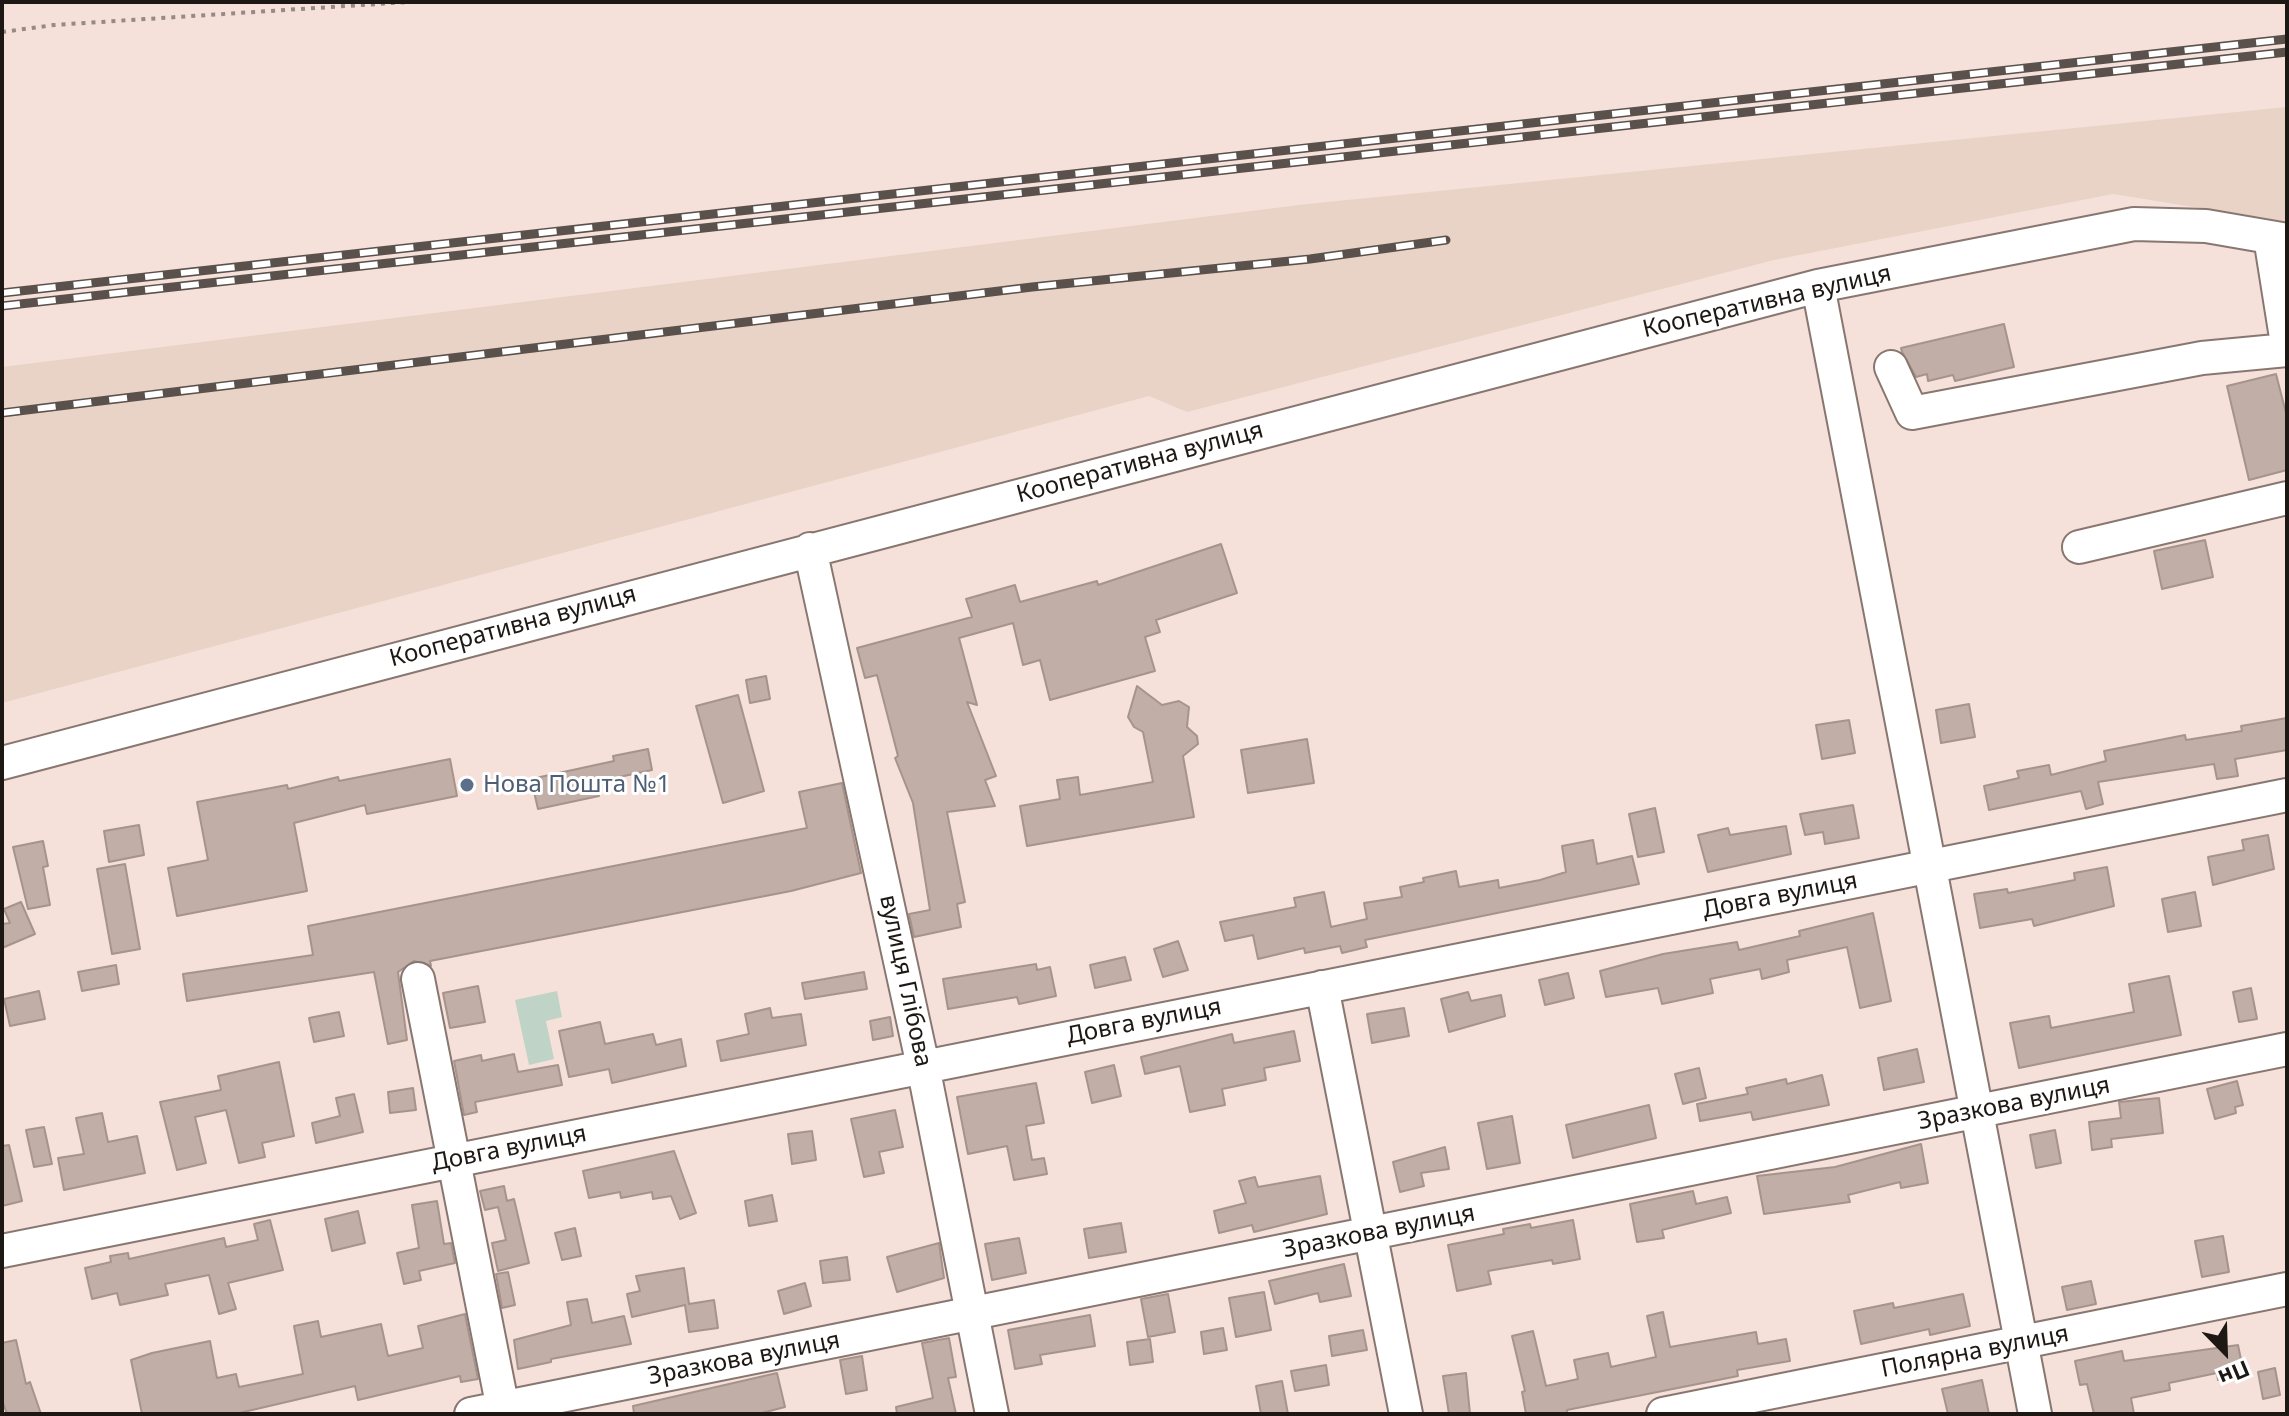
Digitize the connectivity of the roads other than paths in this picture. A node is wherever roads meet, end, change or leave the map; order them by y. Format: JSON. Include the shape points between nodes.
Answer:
{"nodes":[{"id":1,"x":2278,"y":238,"type":"edge"},
{"id":2,"x":1818,"y":286,"type":"junction"},
{"id":3,"x":2287,"y":347,"type":"edge"},
{"id":4,"x":1891,"y":367,"type":"dead end"},
{"id":5,"x":2287,"y":498,"type":"edge"},
{"id":6,"x":2079,"y":547,"type":"dead end"},
{"id":7,"x":810,"y":549,"type":"junction"},
{"id":8,"x":2,"y":763,"type":"edge"},
{"id":9,"x":2287,"y":795,"type":"edge"},
{"id":10,"x":1927,"y":866,"type":"junction"},
{"id":11,"x":418,"y":979,"type":"dead end"},
{"id":12,"x":1322,"y":987,"type":"junction"},
{"id":13,"x":2287,"y":1049,"type":"edge"},
{"id":14,"x":923,"y":1066,"type":"junction"},
{"id":15,"x":1975,"y":1112,"type":"junction"},
{"id":16,"x":454,"y":1160,"type":"junction"},
{"id":17,"x":1370,"y":1233,"type":"junction"},
{"id":18,"x":2,"y":1251,"type":"edge"},
{"id":19,"x":2287,"y":1289,"type":"edge"},
{"id":20,"x":972,"y":1313,"type":"junction"},
{"id":21,"x":2021,"y":1343,"type":"junction"},
{"id":22,"x":503,"y":1411,"type":"edge"},
{"id":23,"x":471,"y":1414,"type":"edge"},
{"id":24,"x":992,"y":1414,"type":"edge"},
{"id":25,"x":1406,"y":1414,"type":"edge"},
{"id":26,"x":1663,"y":1414,"type":"edge"},
{"id":27,"x":2035,"y":1414,"type":"edge"}],
"edges":[{"from":1,"to":2,"type":"street","name":"Кооперативна вулиця","via":[[2206,226],[2134,224]]},
{"from":1,"to":3,"type":"street"},
{"from":2,"to":7,"type":"street","name":"Кооперативна вулиця"},
{"from":2,"to":10,"type":"street"},
{"from":3,"to":4,"type":"street","via":[[1912,413]]},
{"from":5,"to":6,"type":"street"},
{"from":7,"to":8,"type":"street","name":"Кооперативна вулиця"},
{"from":7,"to":14,"type":"street","name":"вулиця Глібова"},
{"from":9,"to":10,"type":"street","name":"Довга вулиця"},
{"from":10,"to":12,"type":"street","name":"Довга вулиця"},
{"from":10,"to":15,"type":"street"},
{"from":11,"to":16,"type":"street"},
{"from":12,"to":14,"type":"street","name":"Довга вулиця"},
{"from":12,"to":17,"type":"street"},
{"from":13,"to":15,"type":"street","name":"Зразкова вулиця"},
{"from":14,"to":16,"type":"street","name":"Довга вулиця"},
{"from":14,"to":20,"type":"street","name":"вулиця Глібова"},
{"from":15,"to":17,"type":"street","name":"Зразкова вулиця"},
{"from":15,"to":21,"type":"street"},
{"from":16,"to":18,"type":"street","name":"Довга вулиця"},
{"from":16,"to":22,"type":"street"},
{"from":17,"to":20,"type":"street","name":"Зразкова вулиця"},
{"from":17,"to":25,"type":"street"},
{"from":19,"to":21,"type":"street","name":"Полярна вулиця"},
{"from":20,"to":22,"type":"street","name":"Зразкова вулиця"},
{"from":20,"to":24,"type":"street","name":"вулиця Глібова"},
{"from":21,"to":26,"type":"street","name":"Полярна вулиця"},
{"from":21,"to":27,"type":"street"},
{"from":22,"to":23,"type":"street","name":"Зразкова вулиця"}]}
